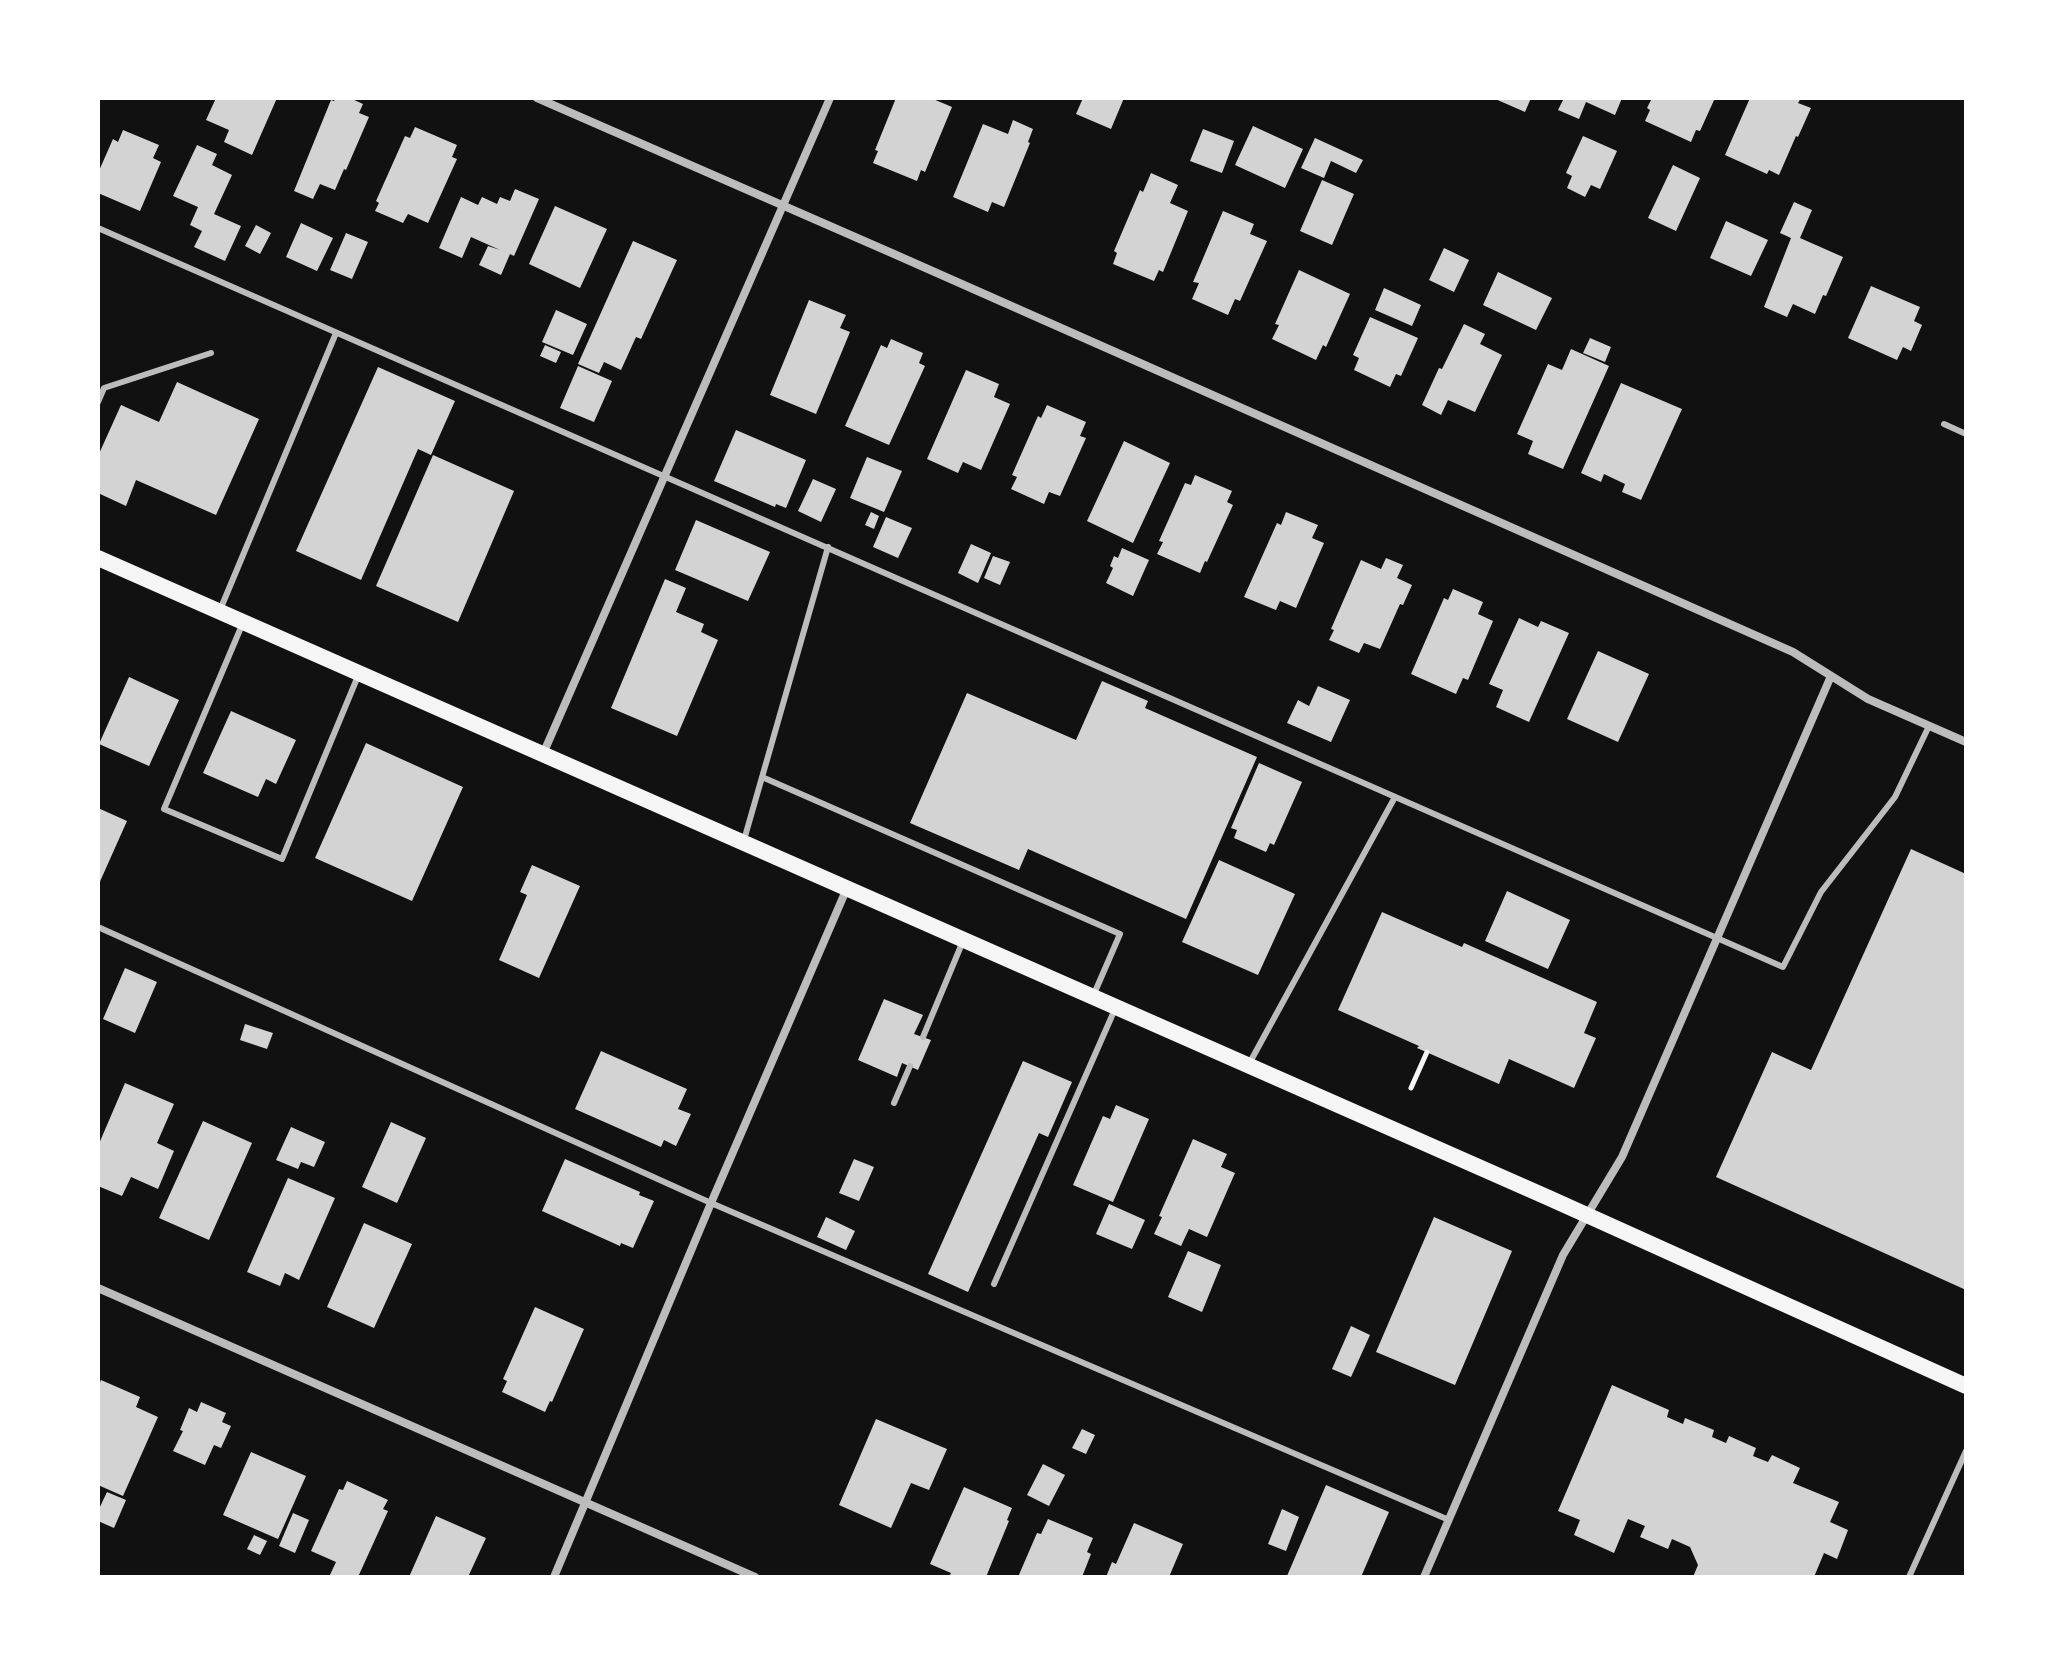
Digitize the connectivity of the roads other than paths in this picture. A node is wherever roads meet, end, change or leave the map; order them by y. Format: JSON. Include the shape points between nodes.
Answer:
{"nodes":[{"id":1,"x":537,"y":98,"type":"edge"},
{"id":2,"x":830,"y":98,"type":"edge"},
{"id":3,"x":782,"y":205,"type":"junction"},
{"id":4,"x":98,"y":228,"type":"edge"},
{"id":5,"x":336,"y":333,"type":"junction"},
{"id":6,"x":211,"y":353,"type":"dead end"},
{"id":7,"x":98,"y":402,"type":"edge"},
{"id":8,"x":1944,"y":424,"type":"dead end"},
{"id":9,"x":1966,"y":434,"type":"edge"},
{"id":10,"x":665,"y":475,"type":"junction"},
{"id":11,"x":828,"y":547,"type":"junction"},
{"id":12,"x":98,"y":558,"type":"edge"},
{"id":13,"x":219,"y":612,"type":"junction"},
{"id":14,"x":244,"y":622,"type":"junction"},
{"id":15,"x":360,"y":674,"type":"junction"},
{"id":16,"x":1831,"y":676,"type":"junction"},
{"id":17,"x":1929,"y":726,"type":"junction"},
{"id":18,"x":1966,"y":742,"type":"edge"},
{"id":19,"x":543,"y":755,"type":"junction"},
{"id":20,"x":762,"y":777,"type":"junction"},
{"id":21,"x":1395,"y":797,"type":"junction"},
{"id":22,"x":743,"y":843,"type":"junction"},
{"id":23,"x":847,"y":888,"type":"junction"},
{"id":24,"x":98,"y":927,"type":"edge"},
{"id":25,"x":1717,"y":939,"type":"junction"},
{"id":26,"x":964,"y":940,"type":"junction"},
{"id":27,"x":1093,"y":997,"type":"junction"},
{"id":28,"x":1116,"y":1007,"type":"junction"},
{"id":29,"x":923,"y":1037,"type":"dead end"},
{"id":30,"x":1248,"y":1065,"type":"junction"},
{"id":31,"x":910,"y":1066,"type":"dead end"},
{"id":32,"x":894,"y":1103,"type":"dead end"},
{"id":33,"x":711,"y":1203,"type":"junction"},
{"id":34,"x":1588,"y":1215,"type":"junction"},
{"id":35,"x":994,"y":1284,"type":"dead end"},
{"id":36,"x":98,"y":1288,"type":"edge"},
{"id":37,"x":1966,"y":1386,"type":"edge"},
{"id":38,"x":1966,"y":1451,"type":"edge"},
{"id":39,"x":585,"y":1503,"type":"junction"},
{"id":40,"x":1449,"y":1520,"type":"junction"},
{"id":41,"x":554,"y":1577,"type":"edge"},
{"id":42,"x":755,"y":1577,"type":"edge"},
{"id":43,"x":1424,"y":1577,"type":"edge"},
{"id":44,"x":1909,"y":1577,"type":"edge"}],
"edges":[{"from":1,"to":3,"type":"street"},
{"from":2,"to":3,"type":"street"},
{"from":3,"to":10,"type":"street"},
{"from":3,"to":16,"type":"street","via":[[1793,652]]},
{"from":4,"to":5,"type":"lane"},
{"from":5,"to":10,"type":"lane"},
{"from":5,"to":13,"type":"lane"},
{"from":6,"to":7,"type":"lane","via":[[104,388]]},
{"from":8,"to":9,"type":"lane"},
{"from":10,"to":11,"type":"lane"},
{"from":10,"to":19,"type":"street"},
{"from":11,"to":20,"type":"lane"},
{"from":11,"to":21,"type":"lane"},
{"from":12,"to":13,"type":"main road"},
{"from":13,"to":14,"type":"main road"},
{"from":14,"to":15,"type":"main road"},
{"from":14,"to":15,"type":"lane","via":[[164,809],[282,859]]},
{"from":15,"to":19,"type":"main road"},
{"from":16,"to":17,"type":"street"},
{"from":16,"to":25,"type":"street"},
{"from":17,"to":18,"type":"street"},
{"from":17,"to":25,"type":"lane","via":[[1895,797],[1821,892],[1783,967]]},
{"from":19,"to":22,"type":"main road"},
{"from":20,"to":22,"type":"lane"},
{"from":20,"to":27,"type":"lane","via":[[1120,934]]},
{"from":21,"to":25,"type":"lane"},
{"from":21,"to":30,"type":"lane"},
{"from":22,"to":23,"type":"main road"},
{"from":23,"to":26,"type":"main road"},
{"from":23,"to":33,"type":"street"},
{"from":24,"to":33,"type":"lane"},
{"from":25,"to":34,"type":"street","via":[[1622,1157]]},
{"from":26,"to":27,"type":"main road"},
{"from":26,"to":29,"type":"lane"},
{"from":27,"to":28,"type":"main road"},
{"from":28,"to":30,"type":"main road"},
{"from":28,"to":35,"type":"lane"},
{"from":30,"to":34,"type":"main road"},
{"from":31,"to":32,"type":"lane"},
{"from":33,"to":39,"type":"street"},
{"from":33,"to":40,"type":"lane"},
{"from":34,"to":37,"type":"main road"},
{"from":34,"to":40,"type":"street","via":[[1563,1255]]},
{"from":36,"to":39,"type":"street"},
{"from":38,"to":44,"type":"lane"},
{"from":39,"to":41,"type":"street"},
{"from":39,"to":42,"type":"street"},
{"from":40,"to":43,"type":"street"}]}
